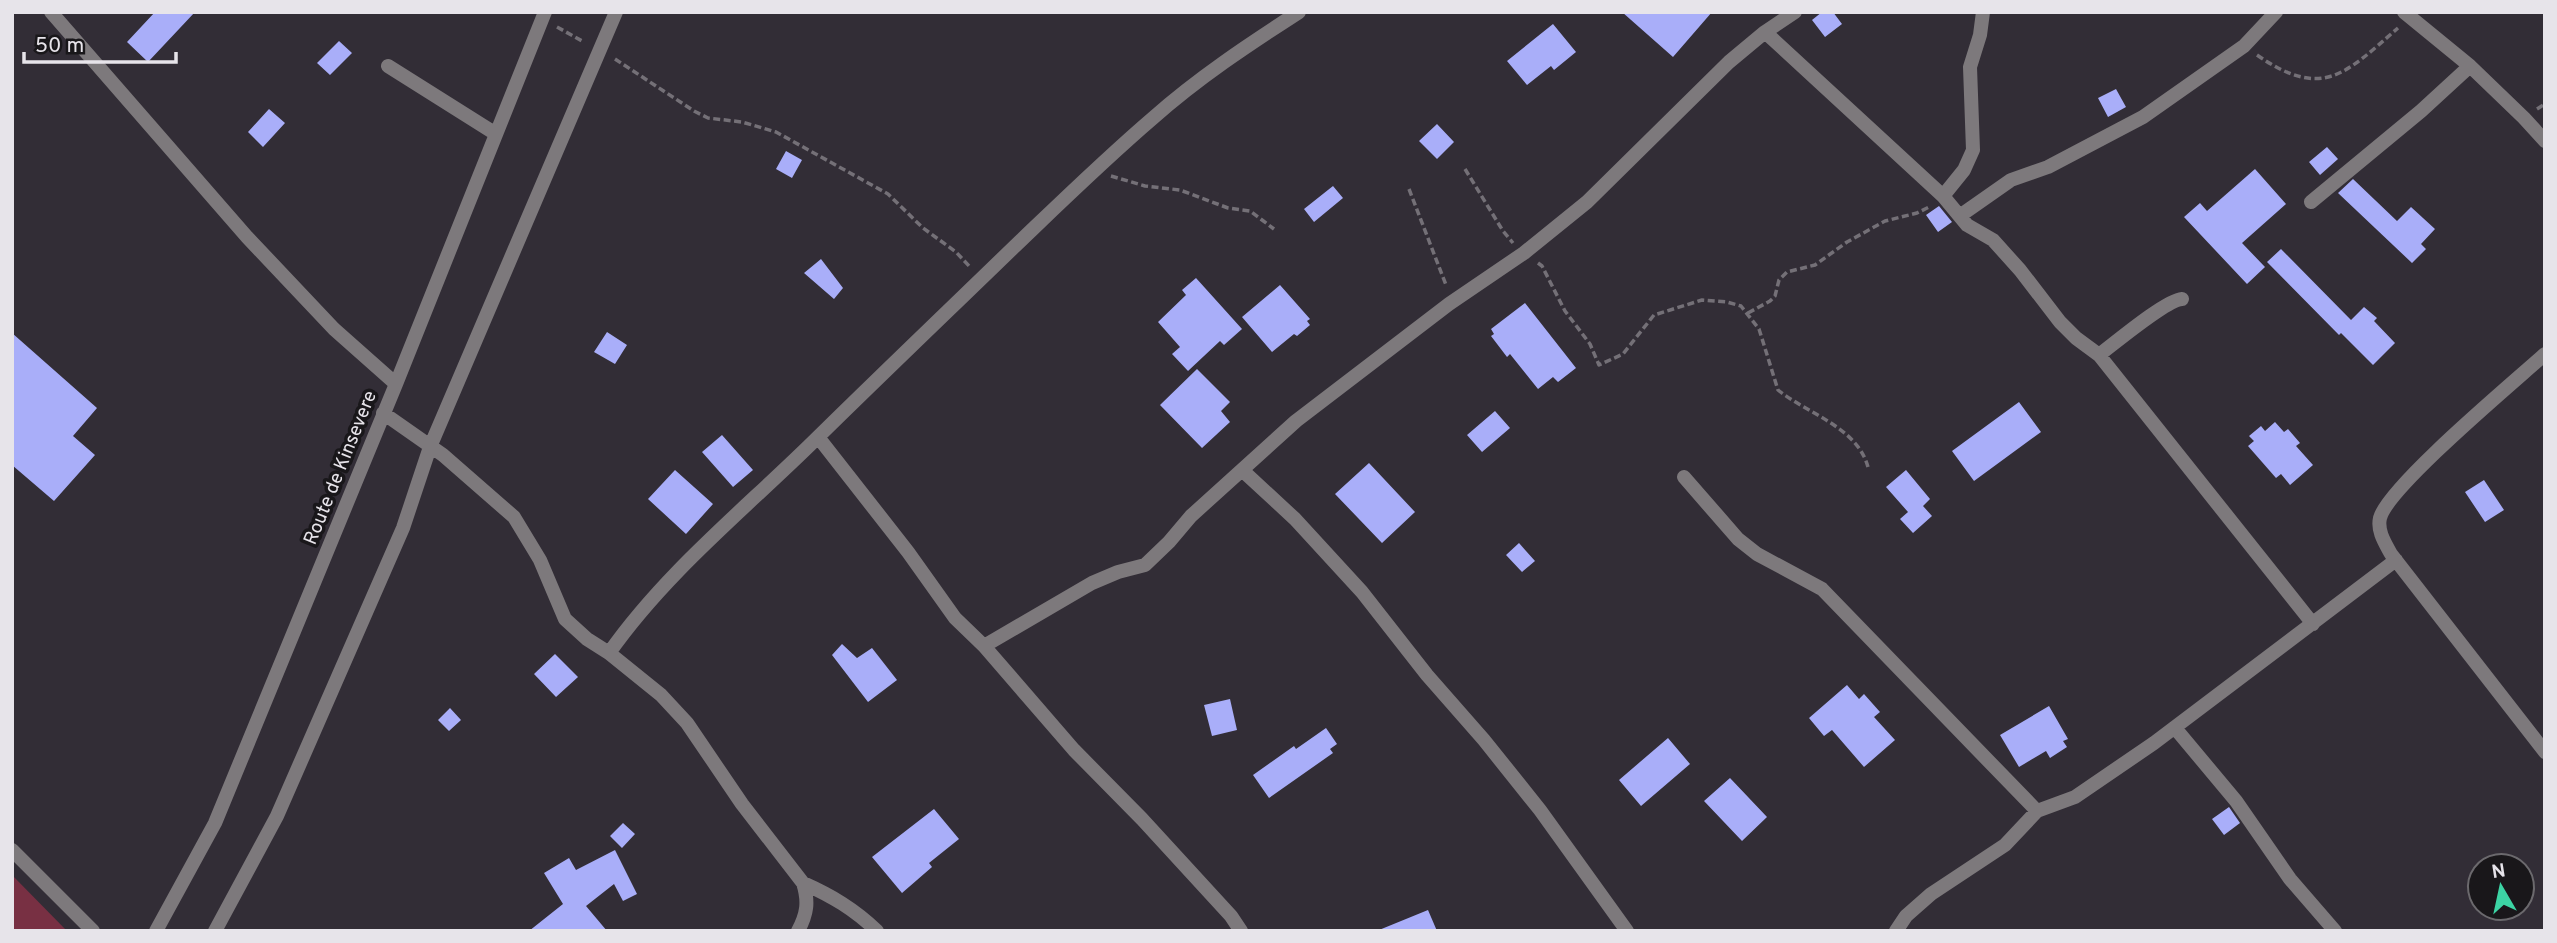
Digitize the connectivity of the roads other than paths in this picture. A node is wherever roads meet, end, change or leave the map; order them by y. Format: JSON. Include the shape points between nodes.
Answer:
{"nodes":[{"id":1,"x":51,"y":12,"type":"edge"},
{"id":2,"x":616,"y":12,"type":"edge"},
{"id":3,"x":1299,"y":12,"type":"edge"},
{"id":4,"x":1795,"y":12,"type":"edge"},
{"id":5,"x":1983,"y":12,"type":"edge"},
{"id":6,"x":2276,"y":12,"type":"edge"},
{"id":7,"x":2407,"y":15,"type":"edge"},
{"id":8,"x":544,"y":16,"type":"edge"},
{"id":9,"x":1765,"y":32,"type":"junction"},
{"id":10,"x":388,"y":66,"type":"dead end"},
{"id":11,"x":2470,"y":66,"type":"junction"},
{"id":12,"x":495,"y":134,"type":"junction"},
{"id":13,"x":2545,"y":141,"type":"edge"},
{"id":14,"x":1943,"y":196,"type":"junction"},
{"id":15,"x":2311,"y":202,"type":"dead end"},
{"id":16,"x":1961,"y":215,"type":"junction"},
{"id":17,"x":2182,"y":299,"type":"dead end"},
{"id":18,"x":2545,"y":354,"type":"edge"},
{"id":19,"x":2099,"y":355,"type":"junction"},
{"id":20,"x":396,"y":384,"type":"junction"},
{"id":21,"x":383,"y":413,"type":"junction"},
{"id":22,"x":818,"y":438,"type":"junction"},
{"id":23,"x":430,"y":446,"type":"junction"},
{"id":24,"x":1242,"y":470,"type":"junction"},
{"id":25,"x":1684,"y":477,"type":"dead end"},
{"id":26,"x":2396,"y":560,"type":"junction"},
{"id":27,"x":2313,"y":624,"type":"junction"},
{"id":28,"x":984,"y":646,"type":"junction"},
{"id":29,"x":609,"y":653,"type":"junction"},
{"id":30,"x":2175,"y":729,"type":"junction"},
{"id":31,"x":2545,"y":752,"type":"edge"},
{"id":32,"x":2038,"y":811,"type":"junction"},
{"id":33,"x":12,"y":850,"type":"edge"},
{"id":34,"x":803,"y":883,"type":"junction"},
{"id":35,"x":93,"y":931,"type":"edge"},
{"id":36,"x":156,"y":931,"type":"edge"},
{"id":37,"x":215,"y":931,"type":"edge"},
{"id":38,"x":798,"y":931,"type":"edge"},
{"id":39,"x":877,"y":931,"type":"edge"},
{"id":40,"x":1241,"y":931,"type":"edge"},
{"id":41,"x":1628,"y":931,"type":"edge"},
{"id":42,"x":1896,"y":931,"type":"edge"},
{"id":43,"x":2335,"y":931,"type":"edge"}],
"edges":[{"from":1,"to":20,"type":"street","via":[[247,237],[334,329]]},
{"from":2,"to":23,"type":"street"},
{"from":3,"to":22,"type":"street","via":[[1153,117]]},
{"from":4,"to":9,"type":"street"},
{"from":5,"to":14,"type":"street","via":[[1970,67],[1973,150]]},
{"from":6,"to":16,"type":"street","via":[[2244,46],[2143,117],[2048,167],[2011,180]]},
{"from":7,"to":11,"type":"street"},
{"from":8,"to":12,"type":"street","name":"Route de Kinsevere"},
{"from":9,"to":14,"type":"street"},
{"from":9,"to":24,"type":"street","via":[[1587,202],[1296,421]]},
{"from":10,"to":12,"type":"street"},
{"from":11,"to":13,"type":"street"},
{"from":11,"to":15,"type":"street"},
{"from":12,"to":20,"type":"street","name":"Route de Kinsevere"},
{"from":14,"to":16,"type":"street"},
{"from":16,"to":19,"type":"street","via":[[1967,225],[1993,240],[2060,322]]},
{"from":17,"to":19,"type":"street","via":[[2162,308]]},
{"from":18,"to":26,"type":"street","via":[[2392,497],[2379,529]]},
{"from":19,"to":27,"type":"street"},
{"from":20,"to":21,"type":"street","name":"Route de Kinsevere"},
{"from":21,"to":23,"type":"street"},
{"from":21,"to":36,"type":"street","name":"Route de Kinsevere","via":[[215,822]]},
{"from":22,"to":28,"type":"street","via":[[955,618]]},
{"from":22,"to":29,"type":"street","via":[[681,568],[628,625]]},
{"from":23,"to":29,"type":"street","via":[[514,517],[540,560],[565,619]]},
{"from":23,"to":37,"type":"street","via":[[403,528],[283,804]]},
{"from":24,"to":28,"type":"street","via":[[1145,565],[1092,583]]},
{"from":24,"to":41,"type":"street","via":[[1362,592],[1540,810]]},
{"from":25,"to":32,"type":"street","via":[[1738,539],[1822,589]]},
{"from":26,"to":27,"type":"street"},
{"from":26,"to":31,"type":"street"},
{"from":27,"to":30,"type":"street"},
{"from":28,"to":40,"type":"street"},
{"from":29,"to":34,"type":"street","via":[[687,723]]},
{"from":30,"to":32,"type":"street","via":[[2075,797]]},
{"from":30,"to":43,"type":"street"},
{"from":32,"to":42,"type":"street","via":[[2005,845],[1931,894]]},
{"from":33,"to":35,"type":"street"},
{"from":34,"to":38,"type":"street","via":[[808,898]]},
{"from":34,"to":39,"type":"street","via":[[834,897]]}]}
